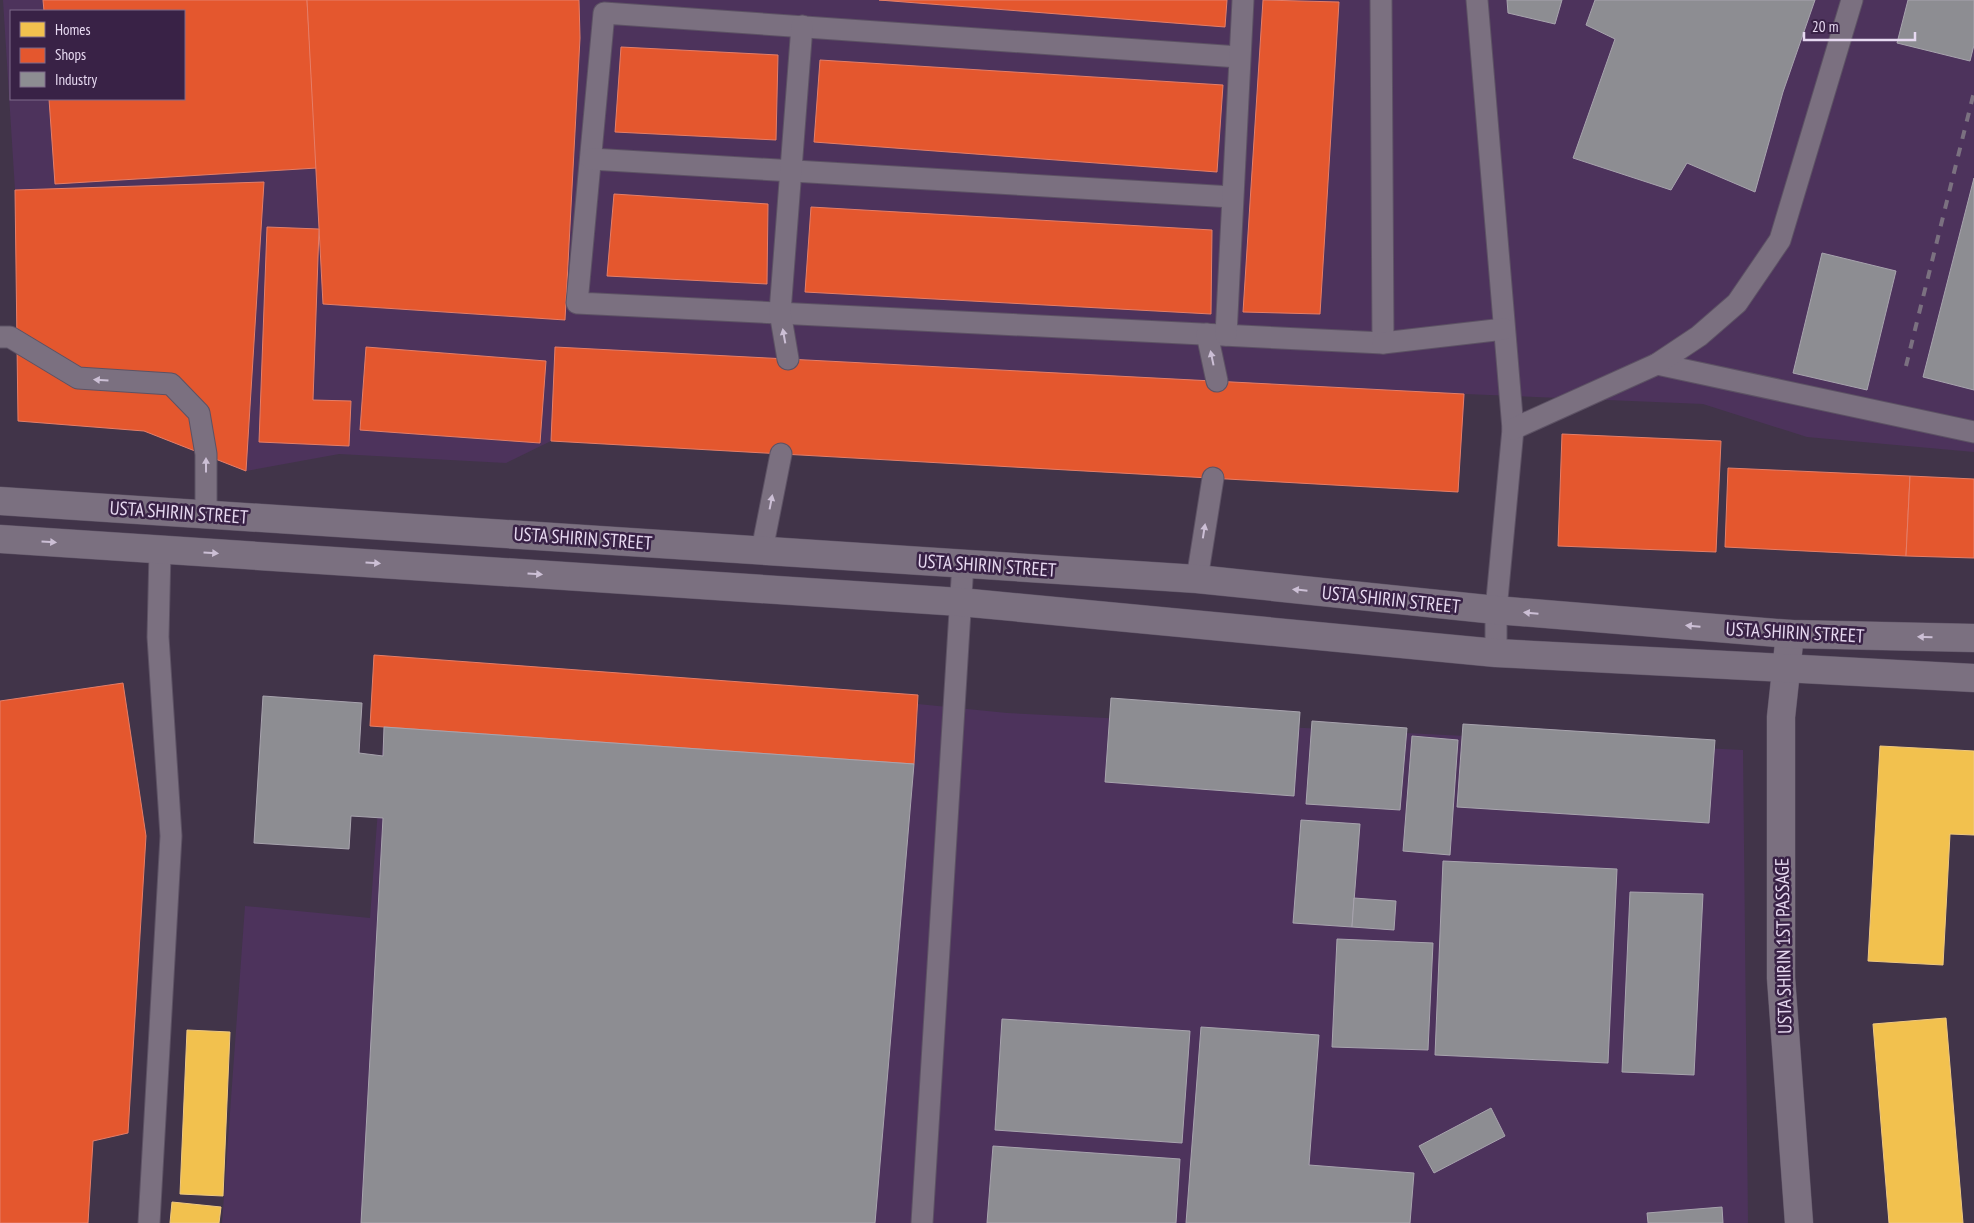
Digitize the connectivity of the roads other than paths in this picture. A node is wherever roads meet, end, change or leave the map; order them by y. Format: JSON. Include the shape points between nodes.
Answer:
{"nodes":[{"id":1,"x":1243,"y":0,"type":"edge"},
{"id":2,"x":1381,"y":0,"type":"edge"},
{"id":3,"x":1477,"y":0,"type":"edge"},
{"id":4,"x":1852,"y":0,"type":"edge"},
{"id":5,"x":802,"y":26,"type":"junction"},
{"id":6,"x":1239,"y":57,"type":"junction"},
{"id":7,"x":591,"y":159,"type":"junction"},
{"id":8,"x":790,"y":171,"type":"junction"},
{"id":9,"x":1232,"y":198,"type":"junction"},
{"id":10,"x":780,"y":312,"type":"junction"},
{"id":11,"x":1504,"y":329,"type":"junction"},
{"id":12,"x":1216,"y":334,"type":"junction"},
{"id":13,"x":0,"y":336,"type":"edge"},
{"id":14,"x":1383,"y":343,"type":"junction"},
{"id":15,"x":788,"y":359,"type":"dead end"},
{"id":16,"x":1657,"y":364,"type":"junction"},
{"id":17,"x":1217,"y":381,"type":"dead end"},
{"id":18,"x":1513,"y":429,"type":"junction"},
{"id":19,"x":1974,"y":432,"type":"edge"},
{"id":20,"x":781,"y":454,"type":"dead end"},
{"id":21,"x":1213,"y":478,"type":"dead end"},
{"id":22,"x":0,"y":500,"type":"edge"},
{"id":23,"x":206,"y":514,"type":"junction"},
{"id":24,"x":0,"y":539,"type":"edge"},
{"id":25,"x":160,"y":550,"type":"junction"},
{"id":26,"x":762,"y":550,"type":"junction"},
{"id":27,"x":963,"y":563,"type":"junction"},
{"id":28,"x":1197,"y":579,"type":"junction"},
{"id":29,"x":960,"y":602,"type":"junction"},
{"id":30,"x":1496,"y":610,"type":"junction"},
{"id":31,"x":1790,"y":634,"type":"junction"},
{"id":32,"x":1974,"y":638,"type":"edge"},
{"id":33,"x":1496,"y":653,"type":"junction"},
{"id":34,"x":1786,"y":670,"type":"junction"},
{"id":35,"x":1974,"y":678,"type":"edge"},
{"id":36,"x":149,"y":1223,"type":"edge"},
{"id":37,"x":922,"y":1223,"type":"edge"},
{"id":38,"x":1799,"y":1223,"type":"edge"}],
"edges":[{"from":1,"to":6,"type":"lane"},
{"from":2,"to":14,"type":"lane"},
{"from":3,"to":11,"type":"lane"},
{"from":4,"to":16,"type":"lane","via":[[1780,240],[1737,304],[1699,336]]},
{"from":5,"to":6,"type":"lane"},
{"from":5,"to":7,"type":"lane","via":[[604,13]]},
{"from":5,"to":8,"type":"lane"},
{"from":6,"to":9,"type":"lane"},
{"from":7,"to":8,"type":"lane"},
{"from":7,"to":10,"type":"lane","via":[[577,303]]},
{"from":8,"to":9,"type":"lane"},
{"from":8,"to":10,"type":"lane"},
{"from":9,"to":12,"type":"lane"},
{"from":10,"to":12,"type":"lane"},
{"from":15,"to":10,"type":"lane","one_way":true},
{"from":11,"to":14,"type":"lane"},
{"from":11,"to":18,"type":"lane"},
{"from":12,"to":14,"type":"lane"},
{"from":17,"to":12,"type":"lane","one_way":true},
{"from":23,"to":13,"type":"lane","one_way":true,"via":[[206,454],[198,413],[171,384],[78,378],[10,337]]},
{"from":16,"to":18,"type":"lane"},
{"from":16,"to":19,"type":"lane"},
{"from":18,"to":30,"type":"lane"},
{"from":26,"to":20,"type":"lane","one_way":true},
{"from":28,"to":21,"type":"lane","one_way":true},
{"from":22,"to":23,"type":"main road","name":"USTA SHIRIN STREET"},
{"from":23,"to":26,"type":"main road","name":"USTA SHIRIN STREET"},
{"from":24,"to":25,"type":"main road","name":"USTA SHIRIN STREET","one_way":true},
{"from":25,"to":29,"type":"main road","name":"USTA SHIRIN STREET","one_way":true},
{"from":25,"to":36,"type":"lane","via":[[158,637],[170,836]]},
{"from":26,"to":27,"type":"main road","name":"USTA SHIRIN STREET"},
{"from":27,"to":28,"type":"main road","name":"USTA SHIRIN STREET"},
{"from":27,"to":29,"type":"lane"},
{"from":30,"to":28,"type":"main road","name":"USTA SHIRIN STREET","one_way":true},
{"from":29,"to":33,"type":"main road","name":"USTA SHIRIN STREET"},
{"from":29,"to":37,"type":"lane"},
{"from":31,"to":30,"type":"main road","name":"USTA SHIRIN STREET","one_way":true},
{"from":30,"to":33,"type":"lane"},
{"from":32,"to":31,"type":"main road","name":"USTA SHIRIN STREET","one_way":true},
{"from":31,"to":34,"type":"main road","name":"USTA SHIRIN 1ST PASSAGE"},
{"from":33,"to":34,"type":"main road","name":"USTA SHIRIN STREET"},
{"from":34,"to":35,"type":"main road","name":"USTA SHIRIN STREET"},
{"from":34,"to":38,"type":"main road","name":"USTA SHIRIN 1ST PASSAGE","via":[[1782,717],[1781,978]]}]}
